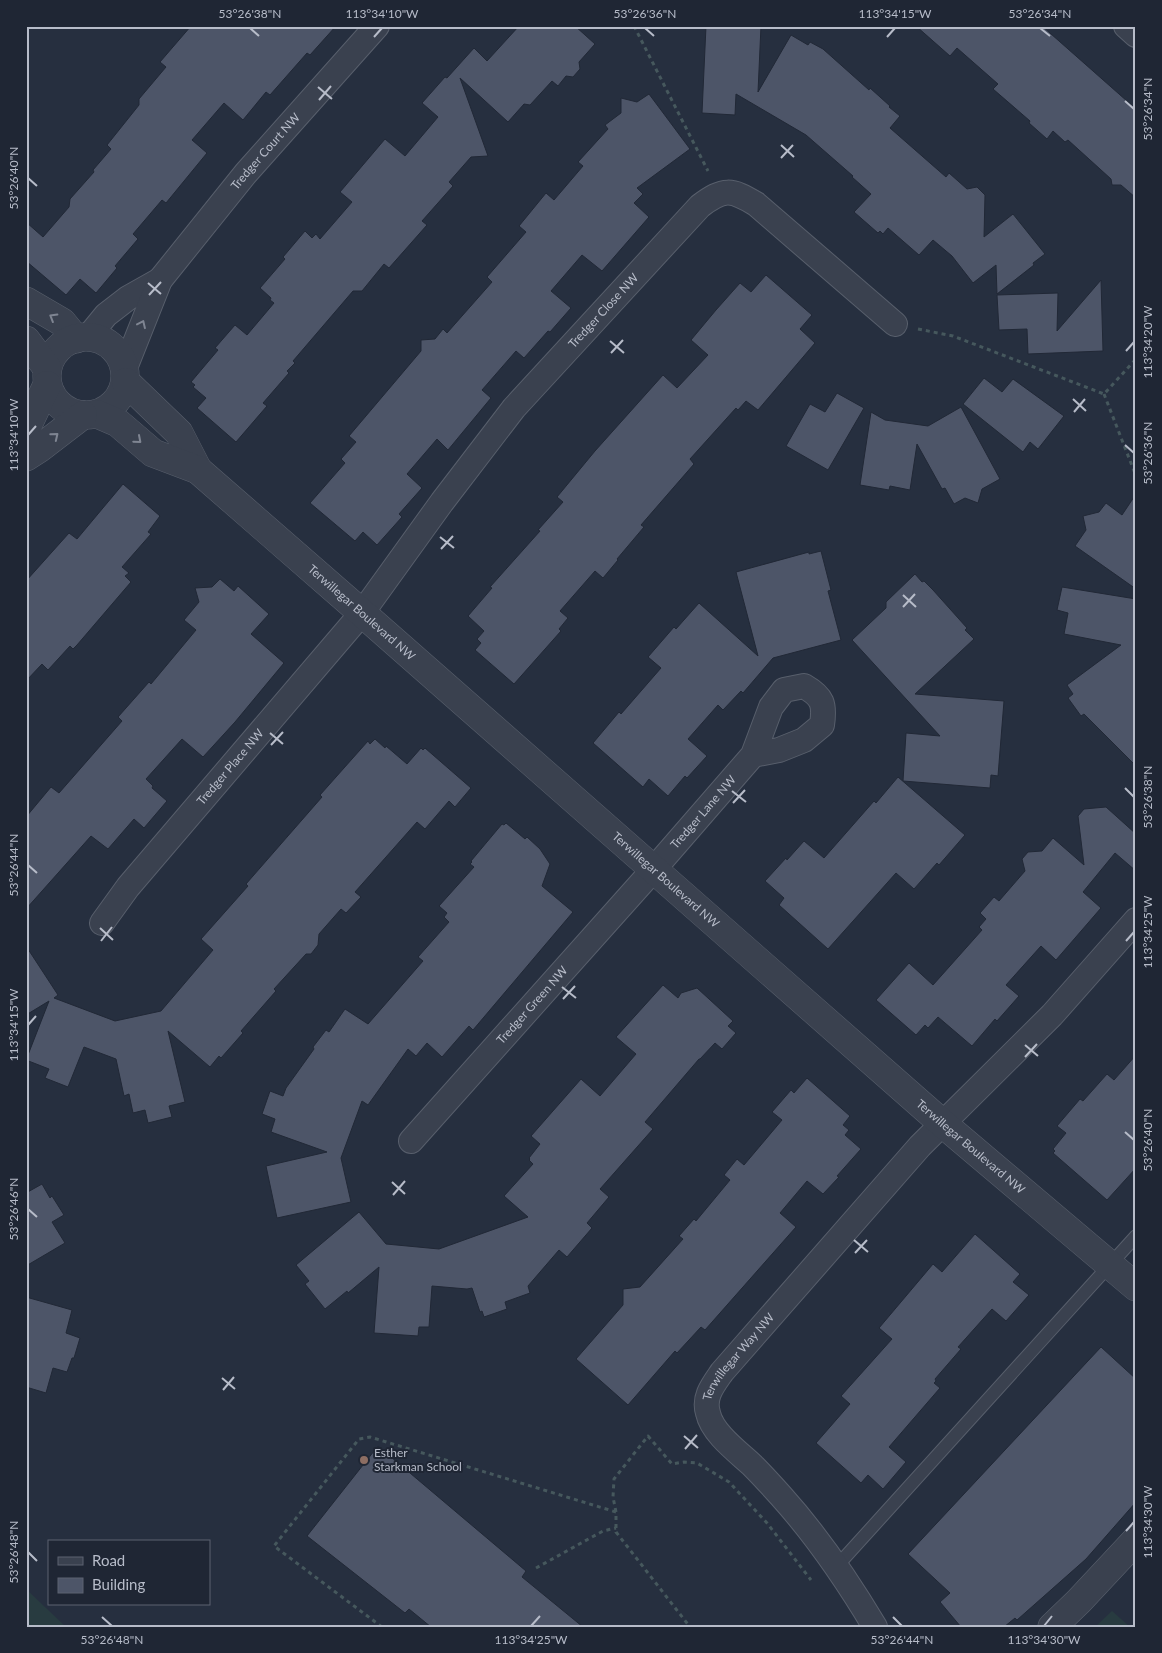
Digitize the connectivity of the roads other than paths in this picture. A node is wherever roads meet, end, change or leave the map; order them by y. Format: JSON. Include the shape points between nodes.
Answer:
{"nodes":[{"id":1,"x":377,"y":26,"type":"edge"},
{"id":2,"x":1126,"y":26,"type":"edge"},
{"id":3,"x":1136,"y":35,"type":"edge"},
{"id":4,"x":160,"y":280,"type":"junction"},
{"id":5,"x":26,"y":301,"type":"edge"},
{"id":6,"x":895,"y":324,"type":"road end"},
{"id":7,"x":82,"y":338,"type":"junction"},
{"id":8,"x":26,"y":340,"type":"edge"},
{"id":9,"x":125,"y":375,"type":"junction"},
{"id":10,"x":47,"y":377,"type":"junction"},
{"id":11,"x":90,"y":415,"type":"junction"},
{"id":12,"x":26,"y":429,"type":"edge"},
{"id":13,"x":26,"y":457,"type":"edge"},
{"id":14,"x":198,"y":470,"type":"junction"},
{"id":15,"x":362,"y":613,"type":"junction"},
{"id":16,"x":752,"y":755,"type":"dead end"},
{"id":17,"x":654,"y":869,"type":"junction"},
{"id":18,"x":1136,"y":920,"type":"edge"},
{"id":19,"x":102,"y":923,"type":"dead end"},
{"id":20,"x":942,"y":1123,"type":"junction"},
{"id":21,"x":411,"y":1141,"type":"dead end"},
{"id":22,"x":1136,"y":1236,"type":"edge"},
{"id":23,"x":1110,"y":1266,"type":"junction"},
{"id":24,"x":1136,"y":1287,"type":"edge"},
{"id":25,"x":1136,"y":1540,"type":"edge"},
{"id":26,"x":837,"y":1566,"type":"junction"},
{"id":27,"x":875,"y":1627,"type":"edge"},
{"id":28,"x":1052,"y":1627,"type":"edge"}],
"edges":[{"from":1,"to":4,"type":"street","name":"Tredger Court NW","via":[[246,173]]},
{"from":2,"to":3,"type":"street"},
{"from":4,"to":7,"type":"street","name":"Tredger Court NW","via":[[128,298]]},
{"from":9,"to":4,"type":"street","name":"Tredger Court NW","one_way":true},
{"from":7,"to":5,"type":"street","one_way":true},
{"from":6,"to":15,"type":"street","name":"Tredger Close NW","via":[[756,204],[733,192],[712,197],[700,206],[514,408]]},
{"from":7,"to":9,"type":"street","via":[[96,338],[111,346],[120,355]]},
{"from":7,"to":10,"type":"street","via":[[63,343],[52,356]]},
{"from":8,"to":10,"type":"street"},
{"from":9,"to":11,"type":"street","via":[[124,390],[117,402]]},
{"from":9,"to":14,"type":"street","name":"Terwillegar Boulevard NW","via":[[179,433]]},
{"from":10,"to":11,"type":"street","via":[[57,403],[67,411]]},
{"from":10,"to":12,"type":"street"},
{"from":13,"to":11,"type":"street","one_way":true},
{"from":11,"to":14,"type":"street","name":"Terwillegar Boulevard NW","one_way":true,"via":[[118,423],[153,453]]},
{"from":14,"to":15,"type":"street","name":"Terwillegar Boulevard NW"},
{"from":15,"to":17,"type":"street","name":"Terwillegar Boulevard NW"},
{"from":15,"to":19,"type":"street","name":"Tredger Place NW","via":[[128,887]]},
{"from":16,"to":17,"type":"street","name":"Tredger Lane NW"},
{"from":17,"to":20,"type":"street","name":"Terwillegar Boulevard NW"},
{"from":17,"to":21,"type":"street","name":"Tredger Green NW"},
{"from":18,"to":20,"type":"street","name":"Terwillegar Way NW","via":[[1052,1015]]},
{"from":20,"to":23,"type":"street","name":"Terwillegar Boulevard NW"},
{"from":20,"to":26,"type":"street","name":"Terwillegar Way NW","via":[[722,1372],[706,1400],[708,1416],[722,1436],[781,1496]]},
{"from":22,"to":23,"type":"lane"},
{"from":23,"to":24,"type":"street","name":"Terwillegar Boulevard NW"},
{"from":23,"to":26,"type":"lane"},
{"from":25,"to":28,"type":"street"},
{"from":26,"to":27,"type":"street","name":"Terwillegar Way NW"}]}
